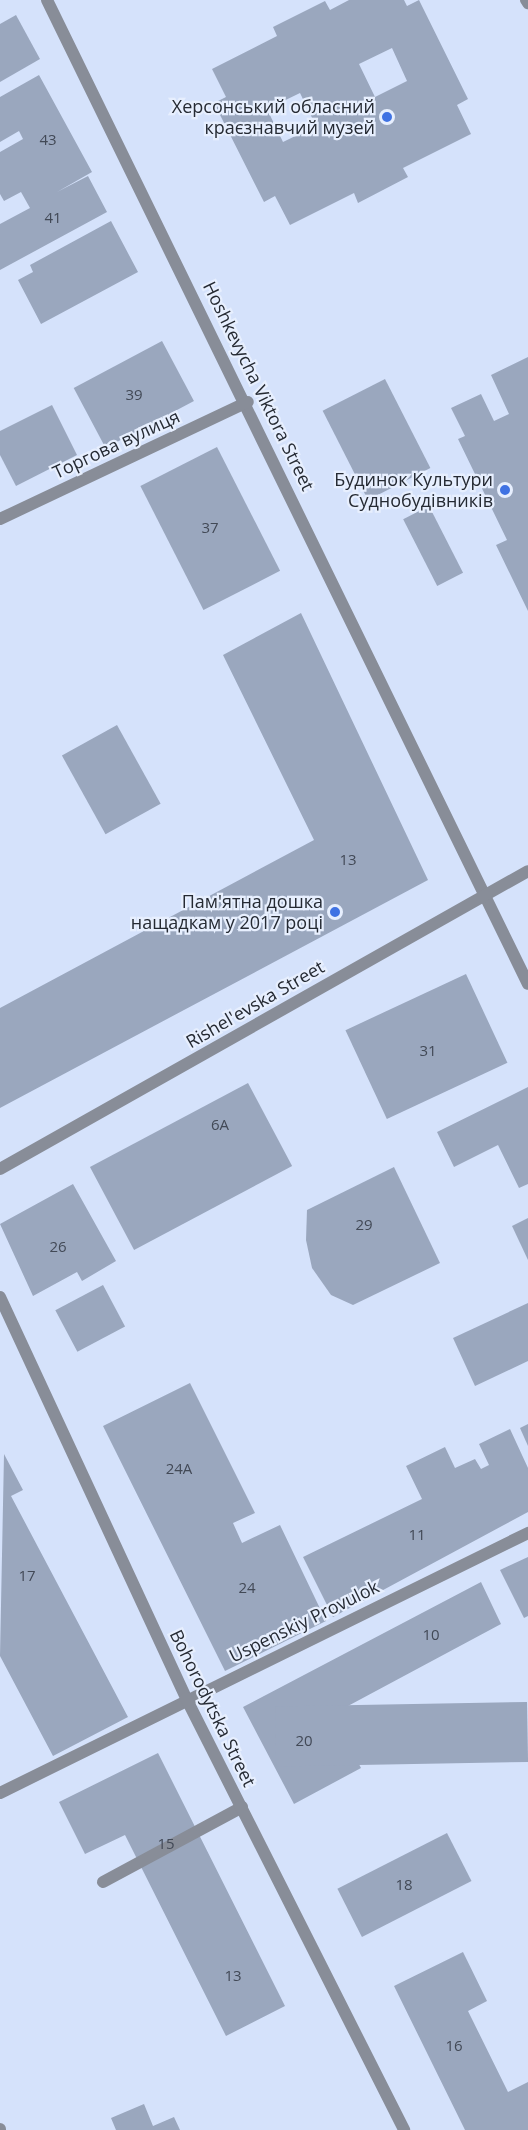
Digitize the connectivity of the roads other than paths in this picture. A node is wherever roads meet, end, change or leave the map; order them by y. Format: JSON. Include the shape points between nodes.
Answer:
{"nodes":[{"id":1,"x":47,"y":0,"type":"edge"},
{"id":2,"x":248,"y":402,"type":"junction"},
{"id":3,"x":0,"y":519,"type":"edge"},
{"id":4,"x":528,"y":871,"type":"edge"},
{"id":5,"x":485,"y":894,"type":"junction"},
{"id":6,"x":528,"y":984,"type":"edge"},
{"id":7,"x":0,"y":1169,"type":"edge"},
{"id":8,"x":0,"y":1297,"type":"edge"},
{"id":9,"x":528,"y":1533,"type":"edge"},
{"id":10,"x":186,"y":1698,"type":"junction"},
{"id":11,"x":0,"y":1793,"type":"edge"},
{"id":12,"x":242,"y":1807,"type":"junction"},
{"id":13,"x":103,"y":1882,"type":"dead end"},
{"id":14,"x":404,"y":2130,"type":"edge"}],
"edges":[{"from":1,"to":2,"type":"street","name":"Hoshkevycha Viktora Street"},
{"from":2,"to":3,"type":"street","name":"Торгова вулиця"},
{"from":2,"to":5,"type":"street","name":"Hoshkevycha Viktora Street"},
{"from":4,"to":5,"type":"street","name":"Rishel'evska Street"},
{"from":5,"to":6,"type":"street","name":"Hoshkevycha Viktora Street"},
{"from":5,"to":7,"type":"street","name":"Rishel'evska Street"},
{"from":8,"to":10,"type":"street","name":"Bohorodytska Street"},
{"from":9,"to":10,"type":"street","name":"Uspenskiy Provulok"},
{"from":10,"to":11,"type":"street","name":"Uspenskiy Provulok"},
{"from":10,"to":12,"type":"street","name":"Bohorodytska Street"},
{"from":12,"to":13,"type":"street"},
{"from":12,"to":14,"type":"street","name":"Bohorodytska Street"}]}
